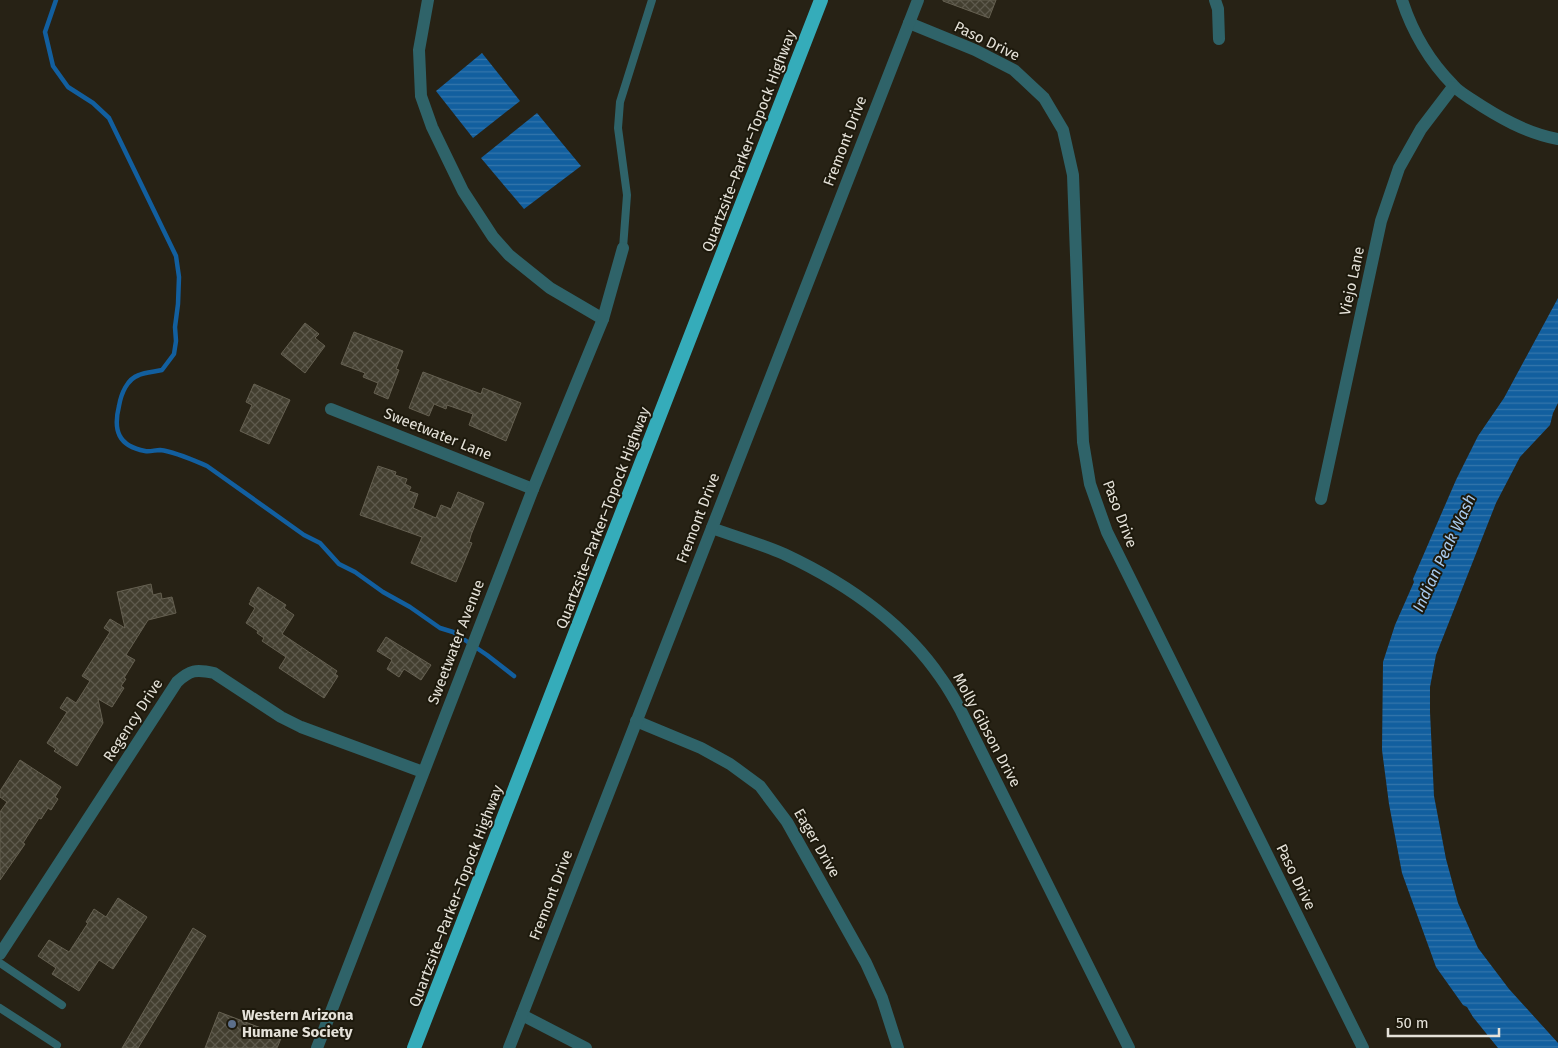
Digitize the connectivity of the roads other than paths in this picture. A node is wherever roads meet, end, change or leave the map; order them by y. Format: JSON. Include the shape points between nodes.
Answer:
{"nodes":[{"id":1,"x":428,"y":0,"type":"edge"},
{"id":2,"x":652,"y":0,"type":"edge"},
{"id":3,"x":821,"y":0,"type":"edge"},
{"id":4,"x":918,"y":0,"type":"edge"},
{"id":5,"x":1215,"y":0,"type":"edge"},
{"id":6,"x":1402,"y":0,"type":"edge"},
{"id":7,"x":909,"y":23,"type":"junction"},
{"id":8,"x":1219,"y":38,"type":"dead end"},
{"id":9,"x":1454,"y":87,"type":"junction"},
{"id":10,"x":1558,"y":139,"type":"edge"},
{"id":11,"x":623,"y":248,"type":"joint"},
{"id":12,"x":603,"y":319,"type":"junction"},
{"id":13,"x":331,"y":409,"type":"dead end"},
{"id":14,"x":533,"y":489,"type":"junction"},
{"id":15,"x":1321,"y":499,"type":"dead end"},
{"id":16,"x":712,"y":528,"type":"junction"},
{"id":17,"x":636,"y":721,"type":"junction"},
{"id":18,"x":423,"y":772,"type":"junction"},
{"id":19,"x":0,"y":954,"type":"edge"},
{"id":20,"x":0,"y":963,"type":"edge"},
{"id":21,"x":62,"y":1005,"type":"dead end"},
{"id":22,"x":0,"y":1008,"type":"edge"},
{"id":23,"x":522,"y":1015,"type":"junction"},
{"id":24,"x":57,"y":1045,"type":"dead end"},
{"id":25,"x":317,"y":1048,"type":"edge"},
{"id":26,"x":414,"y":1048,"type":"edge"},
{"id":27,"x":509,"y":1048,"type":"edge"},
{"id":28,"x":586,"y":1048,"type":"edge"},
{"id":29,"x":898,"y":1048,"type":"edge"},
{"id":30,"x":1128,"y":1048,"type":"edge"},
{"id":31,"x":1363,"y":1048,"type":"edge"}],
"edges":[{"from":1,"to":12,"type":"street","via":[[419,50],[421,96],[463,191],[493,237],[515,260],[550,288]]},
{"from":2,"to":11,"type":"lane","via":[[620,102],[618,128],[627,195]]},
{"from":3,"to":26,"type":"highway","name":"Quartzsite–Parker–Topock Highway"},
{"from":4,"to":7,"type":"street","name":"Fremont Drive"},
{"from":5,"to":8,"type":"street"},
{"from":6,"to":9,"type":"street","via":[[1425,50]]},
{"from":7,"to":16,"type":"street","name":"Fremont Drive"},
{"from":7,"to":31,"type":"street","name":"Paso Drive","via":[[1014,70],[1044,98],[1064,130],[1073,175],[1083,442],[1090,484],[1107,532]]},
{"from":9,"to":10,"type":"street","via":[[1515,125]]},
{"from":9,"to":15,"type":"street","name":"Viejo Lane","via":[[1421,129],[1399,168],[1381,220]]},
{"from":11,"to":12,"type":"street","name":"Sweetwater Avenue"},
{"from":12,"to":14,"type":"street","name":"Sweetwater Avenue"},
{"from":13,"to":14,"type":"street","name":"Sweetwater Lane"},
{"from":14,"to":18,"type":"street","name":"Sweetwater Avenue"},
{"from":16,"to":17,"type":"street","name":"Fremont Drive"},
{"from":16,"to":30,"type":"street","name":"Molly Gibson Drive","via":[[783,554],[828,577],[869,602],[922,653],[962,711]]},
{"from":17,"to":23,"type":"street","name":"Fremont Drive"},
{"from":17,"to":29,"type":"street","name":"Eager Drive","via":[[701,748],[760,786],[787,822],[866,963],[882,998]]},
{"from":18,"to":19,"type":"street","name":"Regency Drive","via":[[302,727],[214,673],[202,670],[187,673],[177,682]]},
{"from":18,"to":25,"type":"street","name":"Sweetwater Avenue"},
{"from":20,"to":21,"type":"lane"},
{"from":22,"to":24,"type":"lane"},
{"from":23,"to":27,"type":"street","name":"Fremont Drive"},
{"from":23,"to":28,"type":"street"}]}
